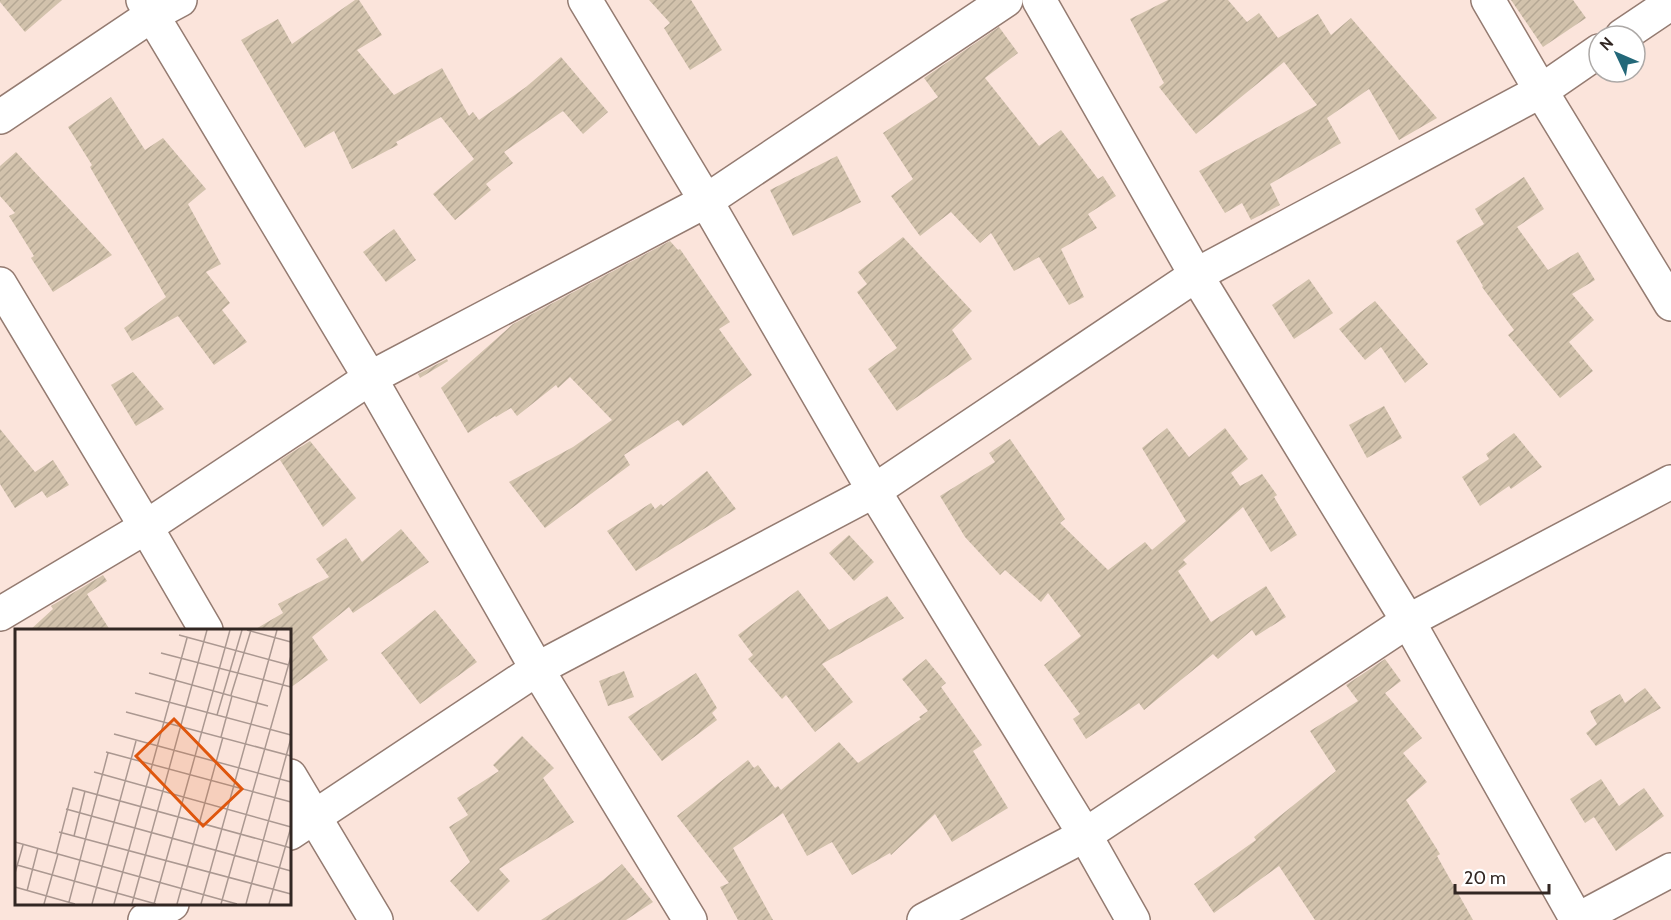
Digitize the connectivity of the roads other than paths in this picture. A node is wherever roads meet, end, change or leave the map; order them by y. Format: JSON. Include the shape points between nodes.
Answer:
{"nodes":[{"id":1,"x":180,"y":0,"type":"edge"},
{"id":2,"x":585,"y":0,"type":"edge"},
{"id":3,"x":1006,"y":0,"type":"edge"},
{"id":4,"x":1039,"y":0,"type":"edge"},
{"id":5,"x":1488,"y":0,"type":"edge"},
{"id":6,"x":1671,"y":3,"type":"edge"},
{"id":7,"x":147,"y":8,"type":"edge"},
{"id":8,"x":1640,"y":24,"type":"edge"},
{"id":9,"x":1587,"y":59,"type":"edge"},
{"id":10,"x":1540,"y":91,"type":"junction"},
{"id":11,"x":0,"y":117,"type":"edge"},
{"id":12,"x":706,"y":201,"type":"junction"},
{"id":13,"x":1196,"y":275,"type":"junction"},
{"id":14,"x":0,"y":284,"type":"edge"},
{"id":15,"x":1671,"y":304,"type":"edge"},
{"id":16,"x":370,"y":378,"type":"junction"},
{"id":17,"x":1671,"y":482,"type":"edge"},
{"id":18,"x":874,"y":491,"type":"junction"},
{"id":19,"x":146,"y":527,"type":"junction"},
{"id":20,"x":0,"y":614,"type":"edge"},
{"id":21,"x":1408,"y":621,"type":"junction"},
{"id":22,"x":205,"y":629,"type":"edge"},
{"id":23,"x":537,"y":669,"type":"junction"},
{"id":24,"x":291,"y":780,"type":"edge"},
{"id":25,"x":302,"y":826,"type":"edge"},
{"id":26,"x":1085,"y":835,"type":"junction"},
{"id":27,"x":1671,"y":870,"type":"edge"},
{"id":28,"x":169,"y":905,"type":"edge"},
{"id":29,"x":145,"y":920,"type":"edge"},
{"id":30,"x":376,"y":920,"type":"edge"},
{"id":31,"x":690,"y":920,"type":"edge"},
{"id":32,"x":924,"y":920,"type":"edge"},
{"id":33,"x":1133,"y":920,"type":"edge"},
{"id":34,"x":1577,"y":920,"type":"edge"}],
"edges":[{"from":1,"to":7,"type":"street"},
{"from":2,"to":12,"type":"street"},
{"from":3,"to":12,"type":"street"},
{"from":4,"to":13,"type":"street"},
{"from":5,"to":10,"type":"street"},
{"from":6,"to":8,"type":"street"},
{"from":7,"to":11,"type":"street"},
{"from":7,"to":16,"type":"street"},
{"from":9,"to":10,"type":"street"},
{"from":10,"to":13,"type":"street"},
{"from":10,"to":15,"type":"street"},
{"from":12,"to":16,"type":"street"},
{"from":12,"to":18,"type":"street"},
{"from":13,"to":18,"type":"street"},
{"from":13,"to":21,"type":"street"},
{"from":14,"to":19,"type":"street"},
{"from":16,"to":19,"type":"street"},
{"from":16,"to":23,"type":"street"},
{"from":17,"to":21,"type":"street"},
{"from":18,"to":23,"type":"street"},
{"from":18,"to":26,"type":"street"},
{"from":19,"to":20,"type":"street"},
{"from":19,"to":22,"type":"street"},
{"from":21,"to":26,"type":"street"},
{"from":21,"to":34,"type":"street"},
{"from":23,"to":25,"type":"street"},
{"from":23,"to":31,"type":"street"},
{"from":24,"to":25,"type":"street"},
{"from":25,"to":30,"type":"street"},
{"from":26,"to":32,"type":"street"},
{"from":26,"to":33,"type":"street"},
{"from":27,"to":34,"type":"street"},
{"from":28,"to":29,"type":"street"}]}
